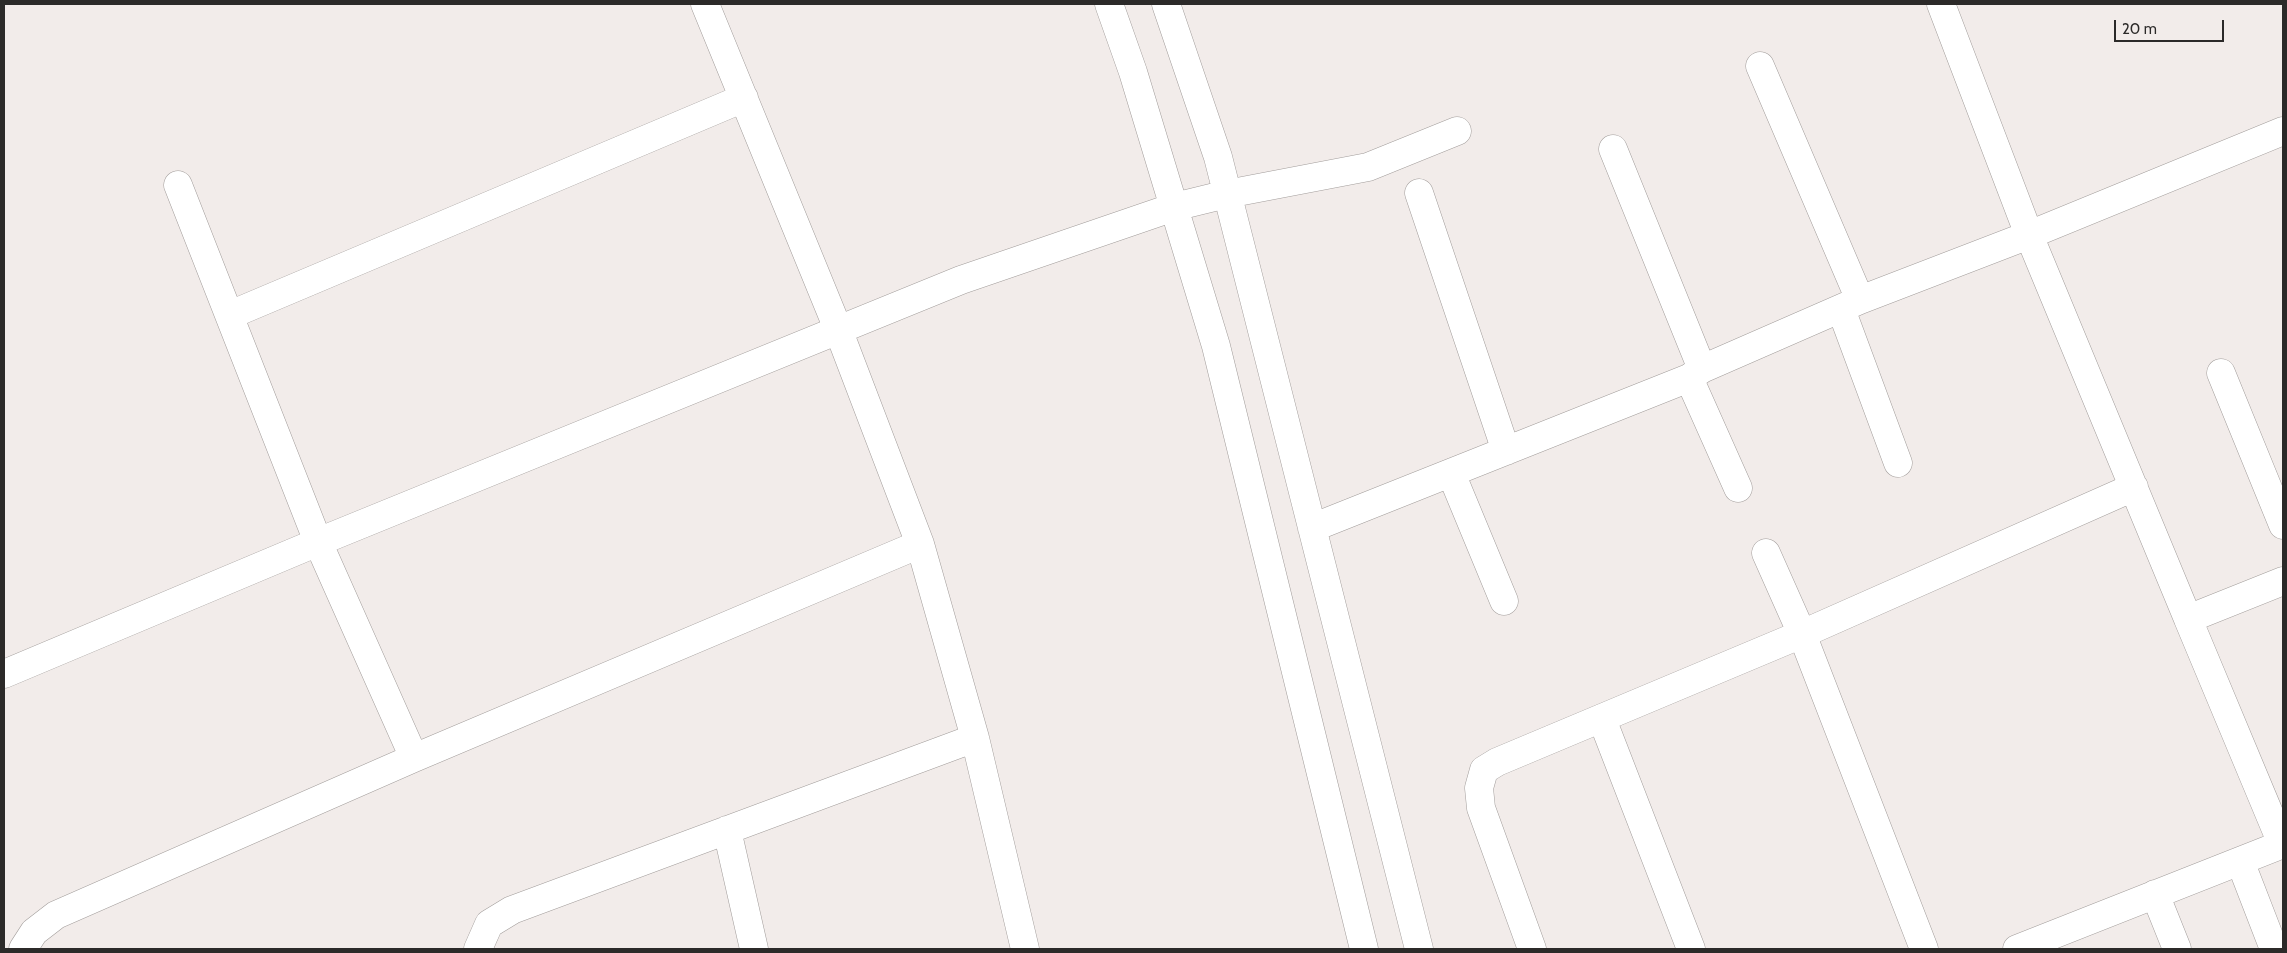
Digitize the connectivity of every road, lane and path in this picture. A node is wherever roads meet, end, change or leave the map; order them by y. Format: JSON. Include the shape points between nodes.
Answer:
{"nodes":[{"id":1,"x":705,"y":4,"type":"edge"},
{"id":2,"x":1109,"y":4,"type":"edge"},
{"id":3,"x":1166,"y":4,"type":"edge"},
{"id":4,"x":1941,"y":4,"type":"edge"},
{"id":5,"x":1760,"y":66,"type":"dead end"},
{"id":6,"x":744,"y":98,"type":"junction"},
{"id":7,"x":1457,"y":131,"type":"dead end"},
{"id":8,"x":2283,"y":131,"type":"edge"},
{"id":9,"x":1613,"y":148,"type":"dead end"},
{"id":10,"x":178,"y":185,"type":"dead end"},
{"id":11,"x":1419,"y":193,"type":"dead end"},
{"id":12,"x":1227,"y":194,"type":"junction"},
{"id":13,"x":1174,"y":207,"type":"junction"},
{"id":14,"x":2028,"y":235,"type":"junction"},
{"id":15,"x":1850,"y":305,"type":"junction"},
{"id":16,"x":230,"y":314,"type":"junction"},
{"id":17,"x":838,"y":328,"type":"junction"},
{"id":18,"x":2220,"y":373,"type":"dead end"},
{"id":19,"x":1695,"y":374,"type":"junction"},
{"id":20,"x":1506,"y":451,"type":"junction"},
{"id":21,"x":1898,"y":463,"type":"dead end"},
{"id":22,"x":1452,"y":473,"type":"junction"},
{"id":23,"x":2134,"y":487,"type":"junction"},
{"id":24,"x":1738,"y":488,"type":"dead end"},
{"id":25,"x":2283,"y":524,"type":"edge"},
{"id":26,"x":1312,"y":528,"type":"junction"},
{"id":27,"x":318,"y":542,"type":"junction"},
{"id":28,"x":920,"y":544,"type":"junction"},
{"id":29,"x":1766,"y":552,"type":"dead end"},
{"id":30,"x":2283,"y":581,"type":"edge"},
{"id":31,"x":1504,"y":601,"type":"dead end"},
{"id":32,"x":2188,"y":619,"type":"junction"},
{"id":33,"x":1802,"y":634,"type":"junction"},
{"id":34,"x":4,"y":674,"type":"edge"},
{"id":35,"x":1602,"y":718,"type":"junction"},
{"id":36,"x":975,"y":738,"type":"junction"},
{"id":37,"x":414,"y":758,"type":"junction"},
{"id":38,"x":727,"y":830,"type":"junction"},
{"id":39,"x":2283,"y":844,"type":"edge"},
{"id":40,"x":2240,"y":861,"type":"junction"},
{"id":41,"x":2155,"y":894,"type":"junction"},
{"id":42,"x":23,"y":949,"type":"edge"},
{"id":43,"x":478,"y":949,"type":"edge"},
{"id":44,"x":754,"y":949,"type":"edge"},
{"id":45,"x":1025,"y":949,"type":"edge"},
{"id":46,"x":1364,"y":949,"type":"edge"},
{"id":47,"x":1419,"y":949,"type":"edge"},
{"id":48,"x":1532,"y":949,"type":"edge"},
{"id":49,"x":1691,"y":949,"type":"edge"},
{"id":50,"x":1924,"y":949,"type":"edge"},
{"id":51,"x":2017,"y":949,"type":"edge"},
{"id":52,"x":2177,"y":949,"type":"edge"},
{"id":53,"x":2274,"y":949,"type":"edge"}],
"edges":[{"from":1,"to":6,"type":"street"},
{"from":2,"to":13,"type":"street"},
{"from":3,"to":12,"type":"street","via":[[1218,157]]},
{"from":4,"to":14,"type":"street"},
{"from":5,"to":15,"type":"street"},
{"from":6,"to":16,"type":"street"},
{"from":6,"to":17,"type":"street"},
{"from":7,"to":12,"type":"street","via":[[1368,167]]},
{"from":8,"to":14,"type":"street"},
{"from":9,"to":19,"type":"street"},
{"from":10,"to":16,"type":"street"},
{"from":11,"to":20,"type":"street"},
{"from":12,"to":13,"type":"street"},
{"from":12,"to":26,"type":"street"},
{"from":13,"to":17,"type":"street","via":[[961,280]]},
{"from":13,"to":46,"type":"street","via":[[1216,346]]},
{"from":14,"to":15,"type":"street"},
{"from":14,"to":23,"type":"street"},
{"from":15,"to":19,"type":"street"},
{"from":15,"to":21,"type":"street"},
{"from":16,"to":27,"type":"street"},
{"from":17,"to":27,"type":"street"},
{"from":17,"to":28,"type":"street"},
{"from":18,"to":25,"type":"street"},
{"from":19,"to":20,"type":"street"},
{"from":19,"to":24,"type":"street"},
{"from":20,"to":22,"type":"street"},
{"from":22,"to":26,"type":"street"},
{"from":22,"to":31,"type":"street"},
{"from":23,"to":32,"type":"street"},
{"from":23,"to":33,"type":"street"},
{"from":26,"to":47,"type":"street"},
{"from":27,"to":34,"type":"street"},
{"from":27,"to":37,"type":"street"},
{"from":28,"to":36,"type":"street"},
{"from":28,"to":37,"type":"street"},
{"from":29,"to":33,"type":"street"},
{"from":30,"to":32,"type":"street"},
{"from":32,"to":39,"type":"street"},
{"from":33,"to":35,"type":"street"},
{"from":33,"to":50,"type":"street"},
{"from":35,"to":48,"type":"street","via":[[1484,770],[1479,788],[1481,808]]},
{"from":35,"to":49,"type":"street"},
{"from":36,"to":38,"type":"street"},
{"from":36,"to":45,"type":"street"},
{"from":37,"to":42,"type":"street","via":[[56,915],[34,932]]},
{"from":38,"to":43,"type":"street","via":[[512,910],[489,924]]},
{"from":38,"to":44,"type":"street"},
{"from":39,"to":40,"type":"street"},
{"from":40,"to":41,"type":"street"},
{"from":40,"to":53,"type":"street"},
{"from":41,"to":51,"type":"street"},
{"from":41,"to":52,"type":"street"}]}
